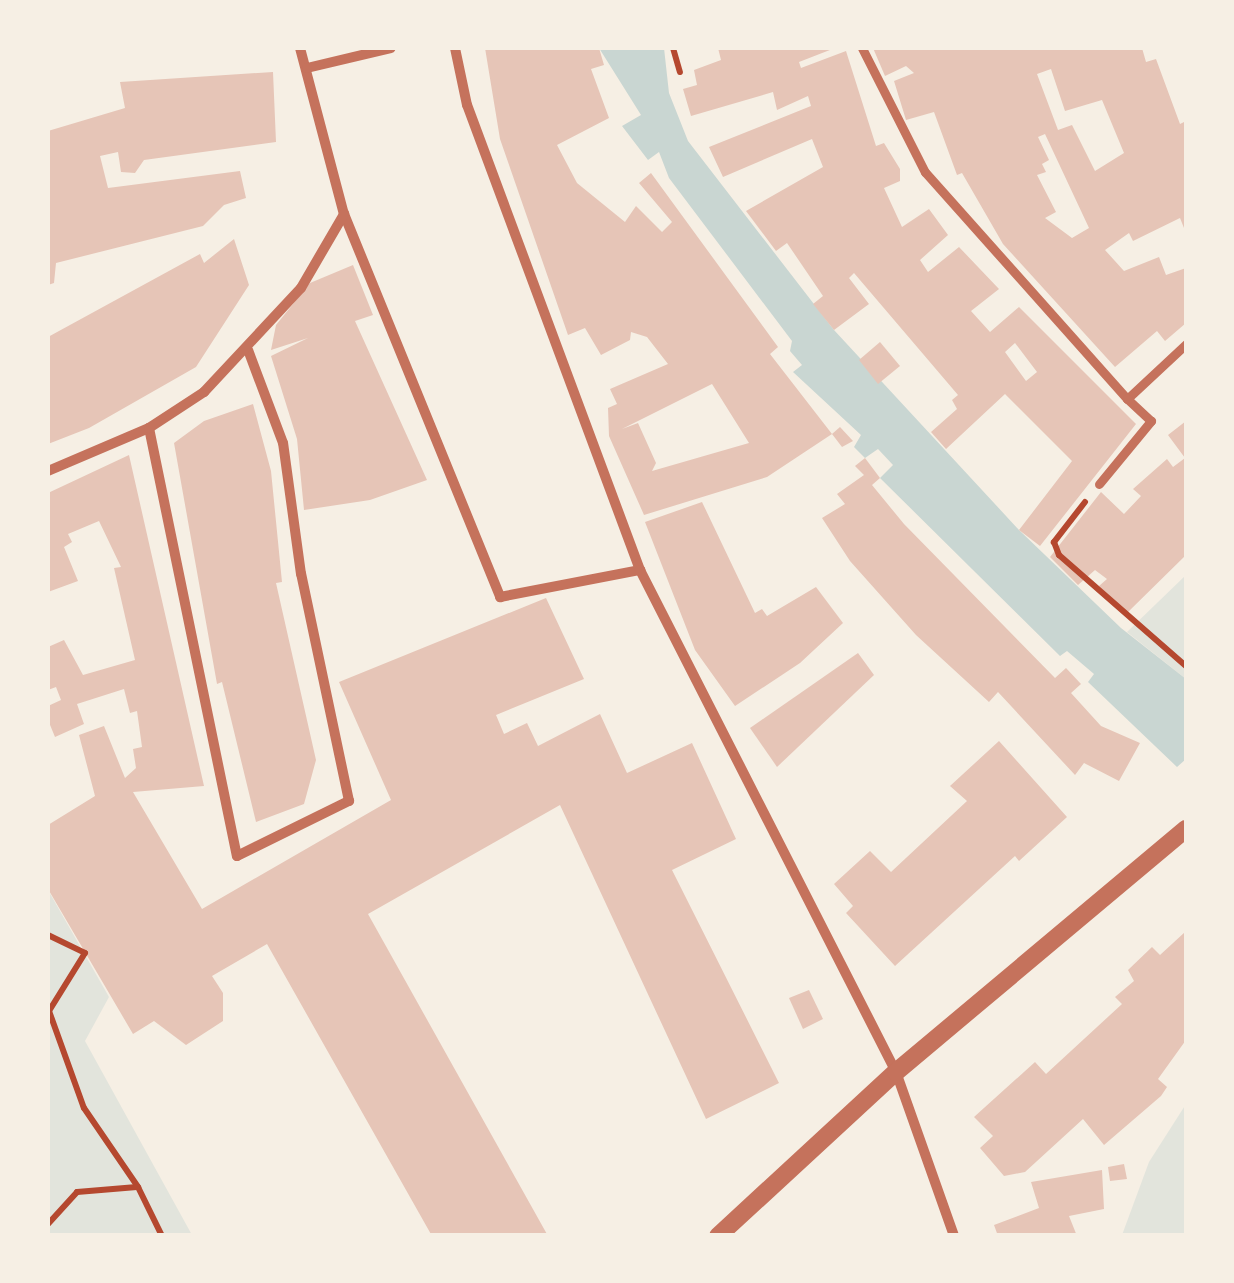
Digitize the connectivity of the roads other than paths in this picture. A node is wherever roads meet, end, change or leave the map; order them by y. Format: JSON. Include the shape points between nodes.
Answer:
{"nodes":[{"id":1,"x":300,"y":48,"type":"edge"},
{"id":2,"x":391,"y":48,"type":"edge"},
{"id":3,"x":454,"y":48,"type":"edge"},
{"id":4,"x":862,"y":48,"type":"edge"},
{"id":5,"x":306,"y":68,"type":"junction"},
{"id":6,"x":344,"y":214,"type":"junction"},
{"id":7,"x":1186,"y":344,"type":"edge"},
{"id":8,"x":248,"y":350,"type":"junction"},
{"id":9,"x":1127,"y":398,"type":"junction"},
{"id":10,"x":148,"y":428,"type":"junction"},
{"id":11,"x":48,"y":470,"type":"edge"},
{"id":12,"x":1099,"y":484,"type":"road end"},
{"id":13,"x":640,"y":570,"type":"junction"},
{"id":14,"x":1186,"y":829,"type":"edge"},
{"id":15,"x":896,"y":1072,"type":"junction"},
{"id":16,"x":718,"y":1236,"type":"edge"},
{"id":17,"x":954,"y":1236,"type":"edge"}],
"edges":[{"from":1,"to":5,"type":"street"},
{"from":2,"to":5,"type":"street"},
{"from":3,"to":13,"type":"street","via":[[466,105]]},
{"from":4,"to":9,"type":"street","via":[[925,172]]},
{"from":5,"to":6,"type":"street"},
{"from":6,"to":8,"type":"street","via":[[301,288]]},
{"from":6,"to":13,"type":"street","via":[[500,597]]},
{"from":7,"to":9,"type":"street"},
{"from":8,"to":10,"type":"street","via":[[204,392]]},
{"from":8,"to":10,"type":"street","via":[[283,442],[301,574],[349,800],[237,856]]},
{"from":9,"to":12,"type":"street","via":[[1151,420]]},
{"from":10,"to":11,"type":"street"},
{"from":13,"to":15,"type":"street"},
{"from":14,"to":15,"type":"street"},
{"from":15,"to":16,"type":"street"},
{"from":15,"to":17,"type":"street"}]}
